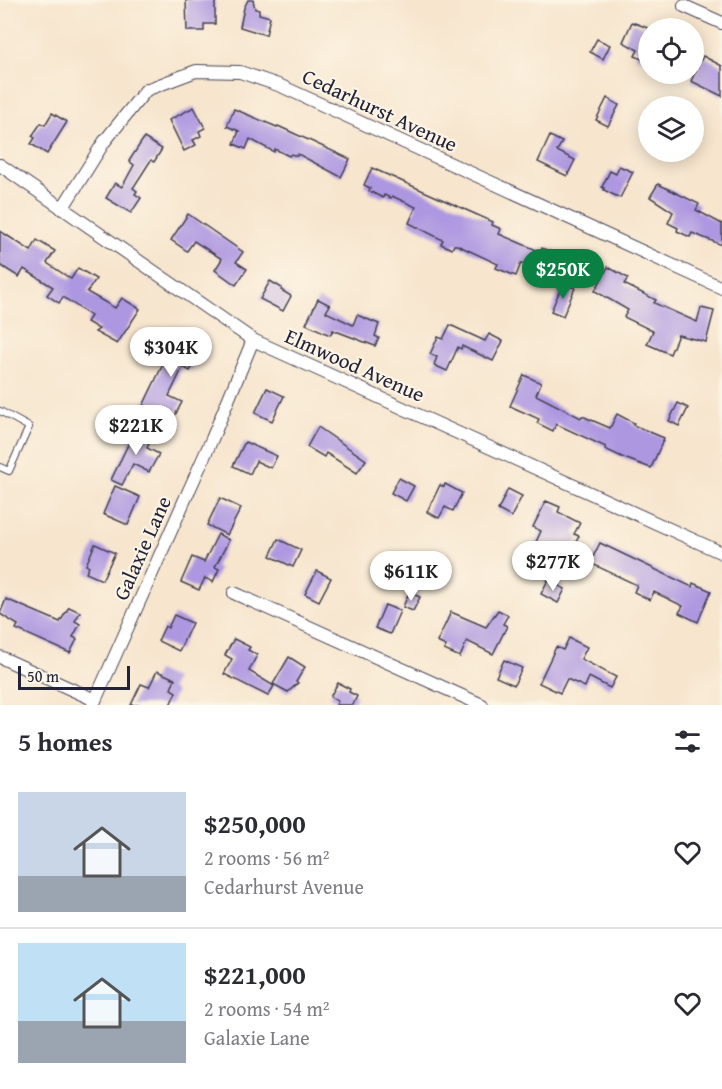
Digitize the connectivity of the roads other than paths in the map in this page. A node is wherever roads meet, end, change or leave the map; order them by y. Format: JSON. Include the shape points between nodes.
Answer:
{"nodes":[{"id":1,"x":684,"y":6,"type":"dead end"},
{"id":2,"x":722,"y":23,"type":"edge"},
{"id":3,"x":0,"y":165,"type":"edge"},
{"id":4,"x":62,"y":208,"type":"junction"},
{"id":5,"x":722,"y":288,"type":"edge"},
{"id":6,"x":253,"y":340,"type":"junction"},
{"id":7,"x":0,"y":411,"type":"edge"},
{"id":8,"x":0,"y":466,"type":"edge"},
{"id":9,"x":722,"y":553,"type":"edge"},
{"id":10,"x":234,"y":593,"type":"dead end"},
{"id":11,"x":0,"y":657,"type":"edge"},
{"id":12,"x":94,"y":702,"type":"edge"},
{"id":13,"x":482,"y":705,"type":"edge"}],
"edges":[{"from":1,"to":2,"type":"street"},
{"from":3,"to":4,"type":"street","name":"Elmwood Avenue"},
{"from":4,"to":5,"type":"street","name":"Cedarhurst Avenue","via":[[104,142],[146,90],[196,71],[240,72],[281,86]]},
{"from":4,"to":6,"type":"street","name":"Elmwood Avenue"},
{"from":6,"to":9,"type":"street","name":"Elmwood Avenue"},
{"from":6,"to":12,"type":"street","name":"Galaxie Lane"},
{"from":7,"to":8,"type":"lane","via":[[29,427],[9,471]]},
{"from":10,"to":13,"type":"street"},
{"from":11,"to":12,"type":"street"}]}
